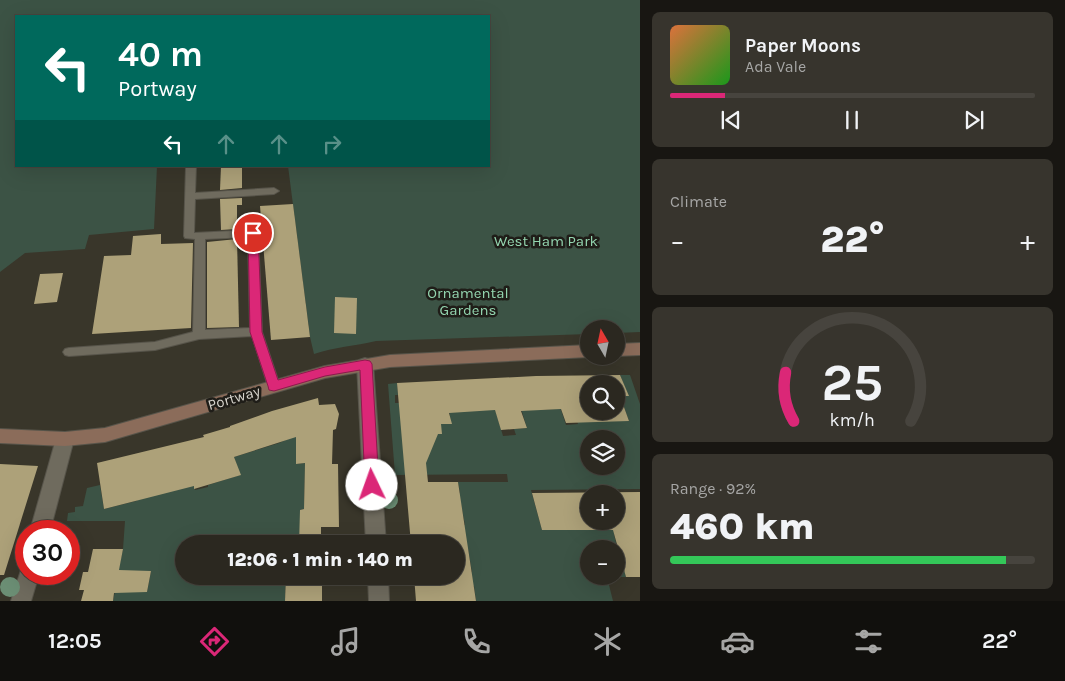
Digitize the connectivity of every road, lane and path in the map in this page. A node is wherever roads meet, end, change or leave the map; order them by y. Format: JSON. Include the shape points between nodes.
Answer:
{"nodes":[{"id":1,"x":191,"y":167,"type":"edge"},
{"id":2,"x":274,"y":191,"type":"dead end"},
{"id":3,"x":190,"y":196,"type":"junction"},
{"id":4,"x":200,"y":236,"type":"junction"},
{"id":5,"x":256,"y":332,"type":"junction"},
{"id":6,"x":199,"y":335,"type":"junction"},
{"id":7,"x":625,"y":350,"type":"edge"},
{"id":8,"x":639,"y":350,"type":"edge"},
{"id":9,"x":580,"y":351,"type":"edge"},
{"id":10,"x":69,"y":352,"type":"dead end"},
{"id":11,"x":365,"y":364,"type":"junction"},
{"id":12,"x":274,"y":386,"type":"junction"},
{"id":13,"x":0,"y":436,"type":"edge"},
{"id":14,"x":65,"y":439,"type":"junction"},
{"id":15,"x":43,"y":520,"type":"edge"},
{"id":16,"x":375,"y":535,"type":"edge"},
{"id":17,"x":26,"y":585,"type":"edge"},
{"id":18,"x":378,"y":585,"type":"edge"},
{"id":19,"x":22,"y":601,"type":"edge"},
{"id":20,"x":379,"y":601,"type":"edge"}],
"edges":[{"from":1,"to":3,"type":"lane"},
{"from":2,"to":3,"type":"lane"},
{"from":3,"to":4,"type":"lane","via":[[189,236]]},
{"from":4,"to":5,"type":"lane","via":[[253,233]]},
{"from":4,"to":6,"type":"lane"},
{"from":5,"to":6,"type":"lane"},
{"from":5,"to":12,"type":"lane"},
{"from":6,"to":10,"type":"lane","via":[[155,346]]},
{"from":7,"to":8,"type":"main road"},
{"from":9,"to":11,"type":"main road","name":"Portway"},
{"from":11,"to":12,"type":"main road","name":"Portway"},
{"from":11,"to":16,"type":"street"},
{"from":12,"to":14,"type":"main road","name":"Portway","via":[[105,435]]},
{"from":13,"to":14,"type":"main road","name":"Portway"},
{"from":14,"to":15,"type":"street"},
{"from":17,"to":19,"type":"street"},
{"from":18,"to":20,"type":"street"}]}
